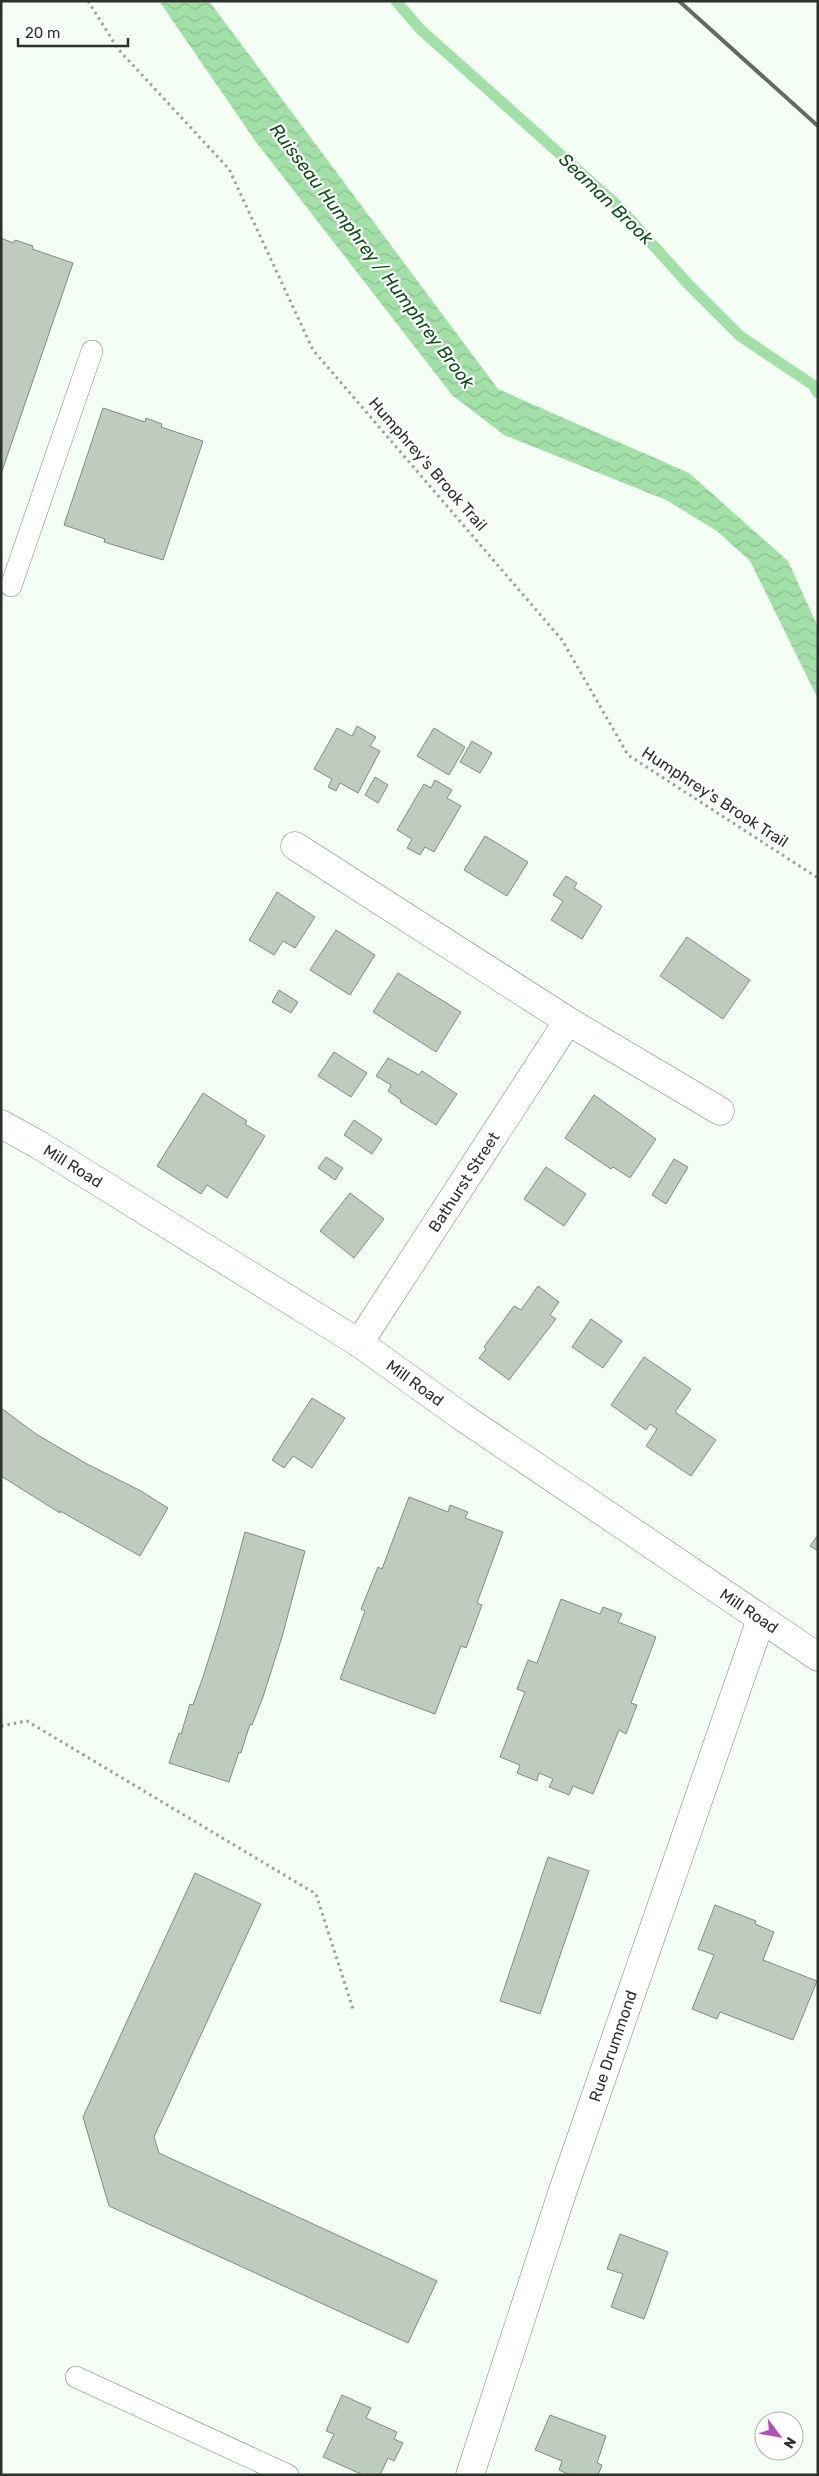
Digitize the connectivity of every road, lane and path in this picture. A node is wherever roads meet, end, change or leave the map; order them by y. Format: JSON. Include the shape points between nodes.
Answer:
{"nodes":[{"id":1,"x":88,"y":1,"type":"edge"},
{"id":2,"x":92,"y":351,"type":"dead end"},
{"id":3,"x":11,"y":586,"type":"dead end"},
{"id":4,"x":296,"y":846,"type":"dead end"},
{"id":5,"x":818,"y":878,"type":"edge"},
{"id":6,"x":568,"y":1021,"type":"junction"},
{"id":7,"x":720,"y":1111,"type":"dead end"},
{"id":8,"x":1,"y":1124,"type":"edge"},
{"id":9,"x":359,"y":1343,"type":"junction"},
{"id":10,"x":762,"y":1619,"type":"junction"},
{"id":11,"x":818,"y":1657,"type":"edge"},
{"id":12,"x":1,"y":1726,"type":"edge"},
{"id":13,"x":353,"y":2009,"type":"dead end"},
{"id":14,"x":76,"y":2377,"type":"dead end"},
{"id":15,"x":288,"y":2475,"type":"edge"},
{"id":16,"x":470,"y":2475,"type":"edge"}],
"edges":[{"from":1,"to":5,"type":"path","name":"Humphrey's Brook Trail","via":[[118,49],[229,169],[313,350],[562,640],[628,755]]},
{"from":2,"to":3,"type":"lane"},
{"from":4,"to":6,"type":"street"},
{"from":6,"to":7,"type":"street"},
{"from":6,"to":9,"type":"street","name":"Bathurst Street"},
{"from":8,"to":9,"type":"street","name":"Mill Road"},
{"from":9,"to":10,"type":"street","name":"Mill Road","via":[[461,1416]]},
{"from":10,"to":11,"type":"street","name":"Mill Road"},
{"from":10,"to":16,"type":"street","name":"Rue Drummond","via":[[562,2193]]},
{"from":12,"to":13,"type":"path","via":[[26,1721],[316,1894]]},
{"from":14,"to":15,"type":"lane"}]}
